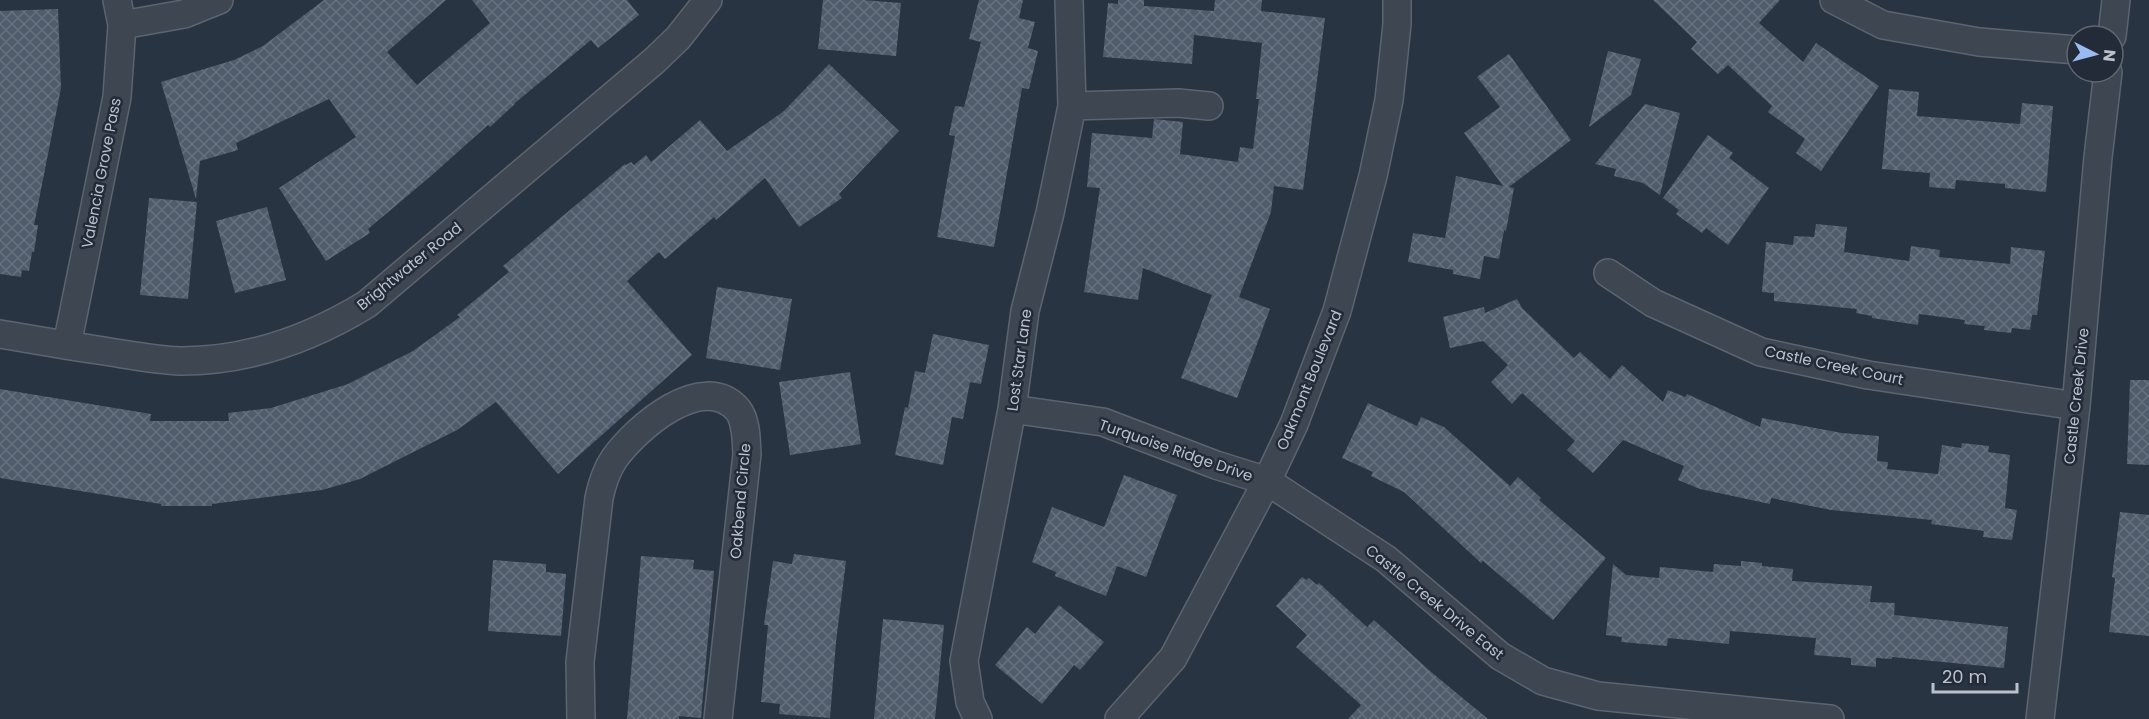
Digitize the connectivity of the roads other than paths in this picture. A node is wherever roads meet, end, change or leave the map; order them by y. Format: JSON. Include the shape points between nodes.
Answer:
{"nodes":[{"id":1,"x":219,"y":0,"type":"edge"},
{"id":2,"x":708,"y":0,"type":"edge"},
{"id":3,"x":1069,"y":0,"type":"edge"},
{"id":4,"x":1397,"y":0,"type":"edge"},
{"id":5,"x":1834,"y":0,"type":"edge"},
{"id":6,"x":2116,"y":0,"type":"edge"},
{"id":7,"x":120,"y":13,"type":"edge"},
{"id":8,"x":2113,"y":24,"type":"edge"},
{"id":9,"x":2065,"y":49,"type":"edge"},
{"id":10,"x":2107,"y":84,"type":"edge"},
{"id":11,"x":1072,"y":106,"type":"junction"},
{"id":12,"x":1209,"y":106,"type":"dead end"},
{"id":13,"x":1608,"y":273,"type":"dead end"},
{"id":14,"x":0,"y":334,"type":"edge"},
{"id":15,"x":67,"y":345,"type":"junction"},
{"id":16,"x":2076,"y":406,"type":"junction"},
{"id":17,"x":1012,"y":409,"type":"junction"},
{"id":18,"x":1267,"y":481,"type":"junction"},
{"id":19,"x":581,"y":719,"type":"edge"},
{"id":20,"x":718,"y":719,"type":"edge"},
{"id":21,"x":978,"y":719,"type":"edge"},
{"id":22,"x":1119,"y":719,"type":"edge"},
{"id":23,"x":1830,"y":719,"type":"edge"},
{"id":24,"x":2040,"y":719,"type":"edge"}],
"edges":[{"from":1,"to":7,"type":"street","via":[[184,14]]},
{"from":2,"to":15,"type":"street","name":"Brightwater Road","via":[[654,61],[367,304],[339,321],[278,347],[214,359],[148,358]]},
{"from":3,"to":11,"type":"street","name":"Lost Star Lane"},
{"from":4,"to":18,"type":"street","name":"Oakmont Boulevard","via":[[1389,100],[1338,311]]},
{"from":5,"to":9,"type":"street","via":[[1883,25],[1979,42]]},
{"from":6,"to":8,"type":"street"},
{"from":7,"to":15,"type":"street","name":"Valencia Grove Pass","via":[[117,97]]},
{"from":10,"to":16,"type":"street","name":"Castle Creek Drive"},
{"from":11,"to":12,"type":"street"},
{"from":11,"to":17,"type":"street","name":"Lost Star Lane","via":[[1050,213],[1024,310]]},
{"from":13,"to":16,"type":"street","name":"Castle Creek Court","via":[[1653,303],[1761,352],[1868,375]]},
{"from":14,"to":15,"type":"street","name":"Brightwater Road"},
{"from":16,"to":24,"type":"street","name":"Castle Creek Drive"},
{"from":17,"to":18,"type":"street","name":"Turquoise Ridge Drive","via":[[1103,422]]},
{"from":17,"to":21,"type":"street","name":"Lost Star Lane","via":[[964,661],[970,702]]},
{"from":18,"to":22,"type":"street","name":"Oakmont Boulevard","via":[[1173,658]]},
{"from":18,"to":23,"type":"street","name":"Castle Creek Drive East","via":[[1386,559],[1500,656],[1543,681],[1598,696]]},
{"from":19,"to":20,"type":"street","name":"Oakbend Circle","via":[[580,662],[604,477],[626,444],[671,406],[708,396],[725,400],[739,411],[747,454]]}]}
